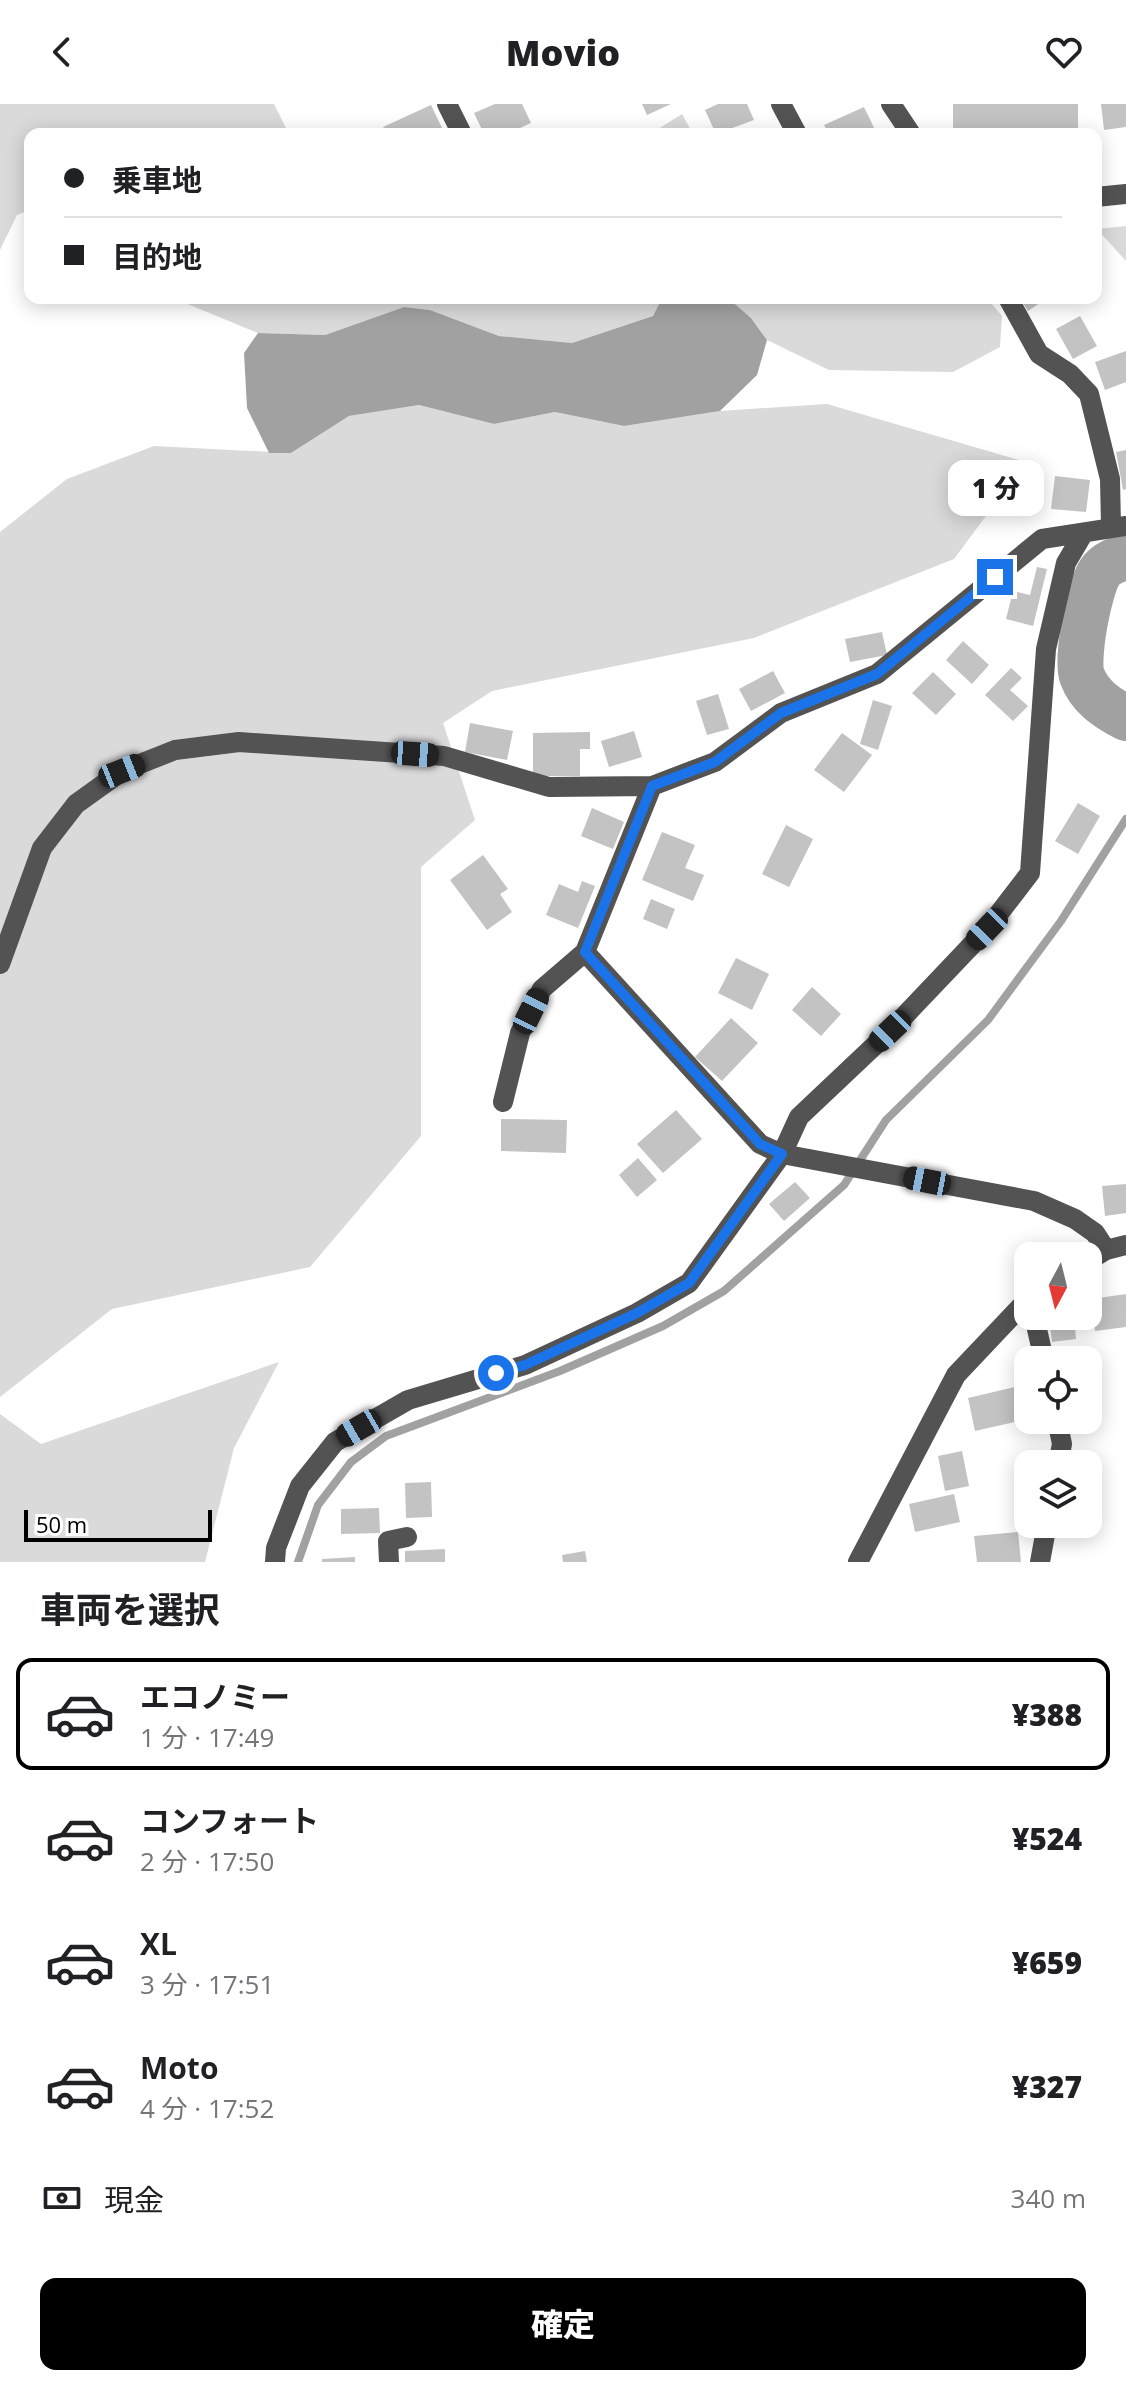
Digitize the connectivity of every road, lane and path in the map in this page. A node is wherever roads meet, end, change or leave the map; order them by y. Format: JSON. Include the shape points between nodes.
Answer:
{"nodes":[{"id":1,"x":447,"y":104,"type":"edge"},
{"id":2,"x":781,"y":104,"type":"edge"},
{"id":3,"x":891,"y":104,"type":"edge"},
{"id":4,"x":459,"y":128,"type":"edge"},
{"id":5,"x":794,"y":128,"type":"edge"},
{"id":6,"x":907,"y":128,"type":"edge"},
{"id":7,"x":1126,"y":194,"type":"edge"},
{"id":8,"x":1102,"y":196,"type":"edge"},
{"id":9,"x":1011,"y":304,"type":"edge"},
{"id":10,"x":1119,"y":526,"type":"edge"},
{"id":11,"x":1083,"y":534,"type":"junction"},
{"id":12,"x":652,"y":786,"type":"junction"},
{"id":13,"x":585,"y":952,"type":"junction"},
{"id":14,"x":0,"y":964,"type":"edge"},
{"id":15,"x":503,"y":1102,"type":"dead end"},
{"id":16,"x":782,"y":1154,"type":"junction"},
{"id":17,"x":1116,"y":1248,"type":"edge"},
{"id":18,"x":1014,"y":1314,"type":"edge"},
{"id":19,"x":407,"y":1537,"type":"dead end"},
{"id":20,"x":1044,"y":1538,"type":"edge"},
{"id":21,"x":275,"y":1562,"type":"edge"},
{"id":22,"x":389,"y":1562,"type":"edge"},
{"id":23,"x":858,"y":1562,"type":"edge"},
{"id":24,"x":1040,"y":1562,"type":"edge"}],
"edges":[{"from":1,"to":4,"type":"street"},
{"from":2,"to":5,"type":"street"},
{"from":3,"to":6,"type":"street"},
{"from":7,"to":8,"type":"street"},
{"from":9,"to":10,"type":"street","via":[[1039,354],[1089,394]]},
{"from":10,"to":11,"type":"street"},
{"from":11,"to":12,"type":"street","via":[[1042,539],[877,674],[781,713],[715,762]]},
{"from":11,"to":16,"type":"street","via":[[1066,563],[1046,649],[1030,873],[966,951],[799,1117]]},
{"from":12,"to":13,"type":"street"},
{"from":12,"to":14,"type":"street","via":[[549,787],[444,756],[239,742],[175,750],[122,771],[76,804],[42,848]]},
{"from":13,"to":15,"type":"street","via":[[542,989],[520,1033]]},
{"from":13,"to":16,"type":"street","via":[[760,1144]]},
{"from":16,"to":17,"type":"street","via":[[1034,1201],[1075,1219]]},
{"from":16,"to":21,"type":"street","via":[[689,1283],[525,1365],[408,1400],[335,1442],[300,1486]]},
{"from":18,"to":23,"type":"street","via":[[956,1375]]},
{"from":19,"to":22,"type":"street","via":[[388,1541]]},
{"from":20,"to":24,"type":"street"}]}
